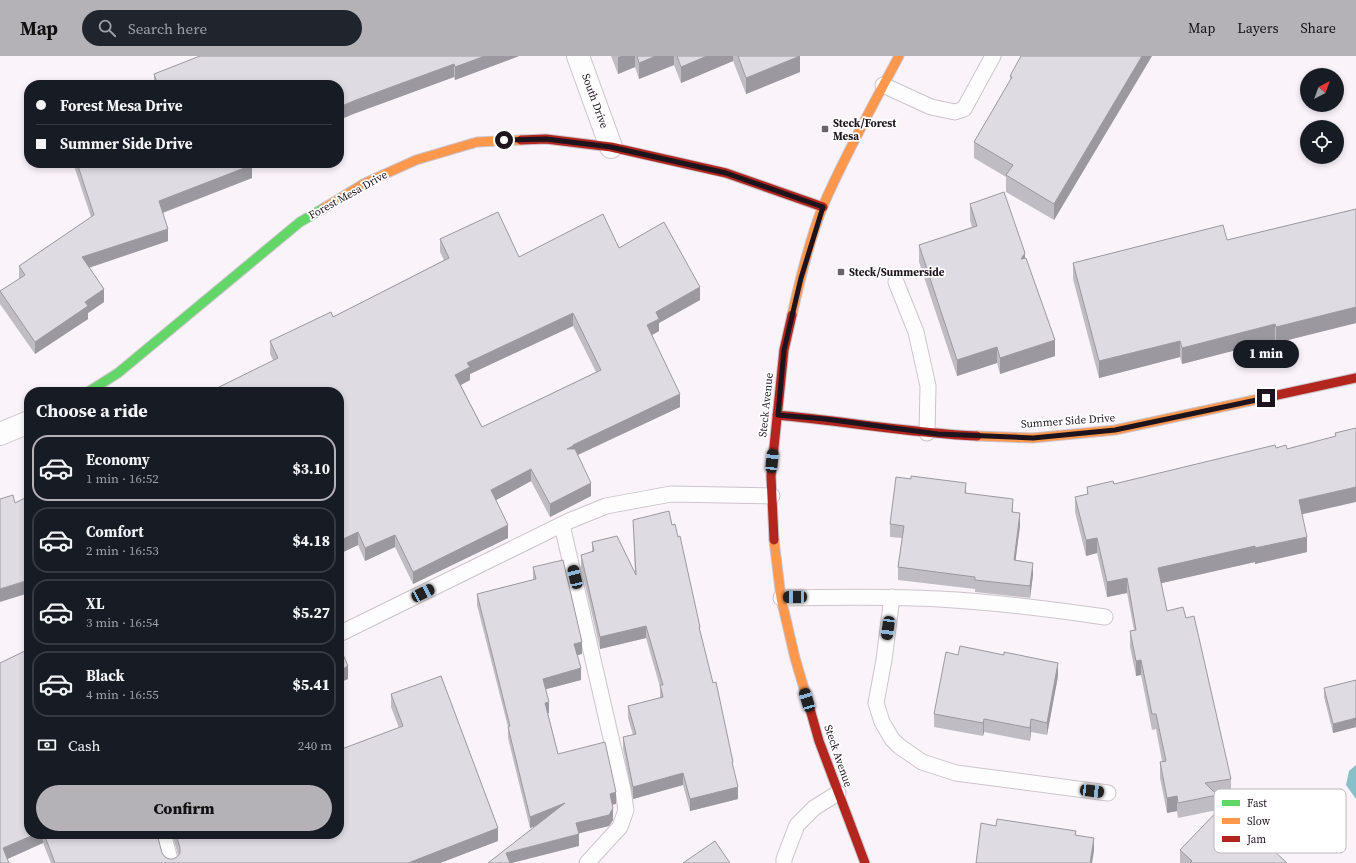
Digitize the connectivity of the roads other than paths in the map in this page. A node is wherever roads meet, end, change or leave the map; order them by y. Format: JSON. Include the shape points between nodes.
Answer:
{"nodes":[{"id":1,"x":578,"y":56,"type":"edge"},
{"id":2,"x":900,"y":56,"type":"edge"},
{"id":3,"x":993,"y":56,"type":"edge"},
{"id":4,"x":884,"y":85,"type":"junction"},
{"id":5,"x":611,"y":147,"type":"junction"},
{"id":6,"x":823,"y":207,"type":"junction"},
{"id":7,"x":896,"y":282,"type":"dead end"},
{"id":8,"x":1356,"y":378,"type":"edge"},
{"id":9,"x":96,"y":387,"type":"edge"},
{"id":10,"x":778,"y":415,"type":"junction"},
{"id":11,"x":24,"y":424,"type":"edge"},
{"id":12,"x":928,"y":433,"type":"junction"},
{"id":13,"x":0,"y":434,"type":"edge"},
{"id":14,"x":772,"y":496,"type":"junction"},
{"id":15,"x":562,"y":525,"type":"junction"},
{"id":16,"x":892,"y":597,"type":"junction"},
{"id":17,"x":781,"y":598,"type":"junction"},
{"id":18,"x":1105,"y":617,"type":"dead end"},
{"id":19,"x":344,"y":632,"type":"edge"},
{"id":20,"x":838,"y":793,"type":"junction"},
{"id":21,"x":1108,"y":793,"type":"dead end"},
{"id":22,"x":164,"y":839,"type":"edge"},
{"id":23,"x":171,"y":863,"type":"edge"},
{"id":24,"x":587,"y":863,"type":"edge"},
{"id":25,"x":784,"y":863,"type":"edge"},
{"id":26,"x":865,"y":863,"type":"edge"}],
"edges":[{"from":1,"to":5,"type":"street","name":"South Drive"},
{"from":2,"to":4,"type":"street","name":"Steck Avenue"},
{"from":3,"to":4,"type":"lane","via":[[964,109],[955,112],[931,107]]},
{"from":4,"to":6,"type":"street","name":"Steck Avenue"},
{"from":5,"to":6,"type":"street","name":"Forest Mesa Drive","via":[[726,173]]},
{"from":5,"to":9,"type":"street","name":"Forest Mesa Drive","via":[[546,139],[476,142],[416,160],[365,184],[300,222],[118,373]]},
{"from":6,"to":10,"type":"street","name":"Steck Avenue","via":[[803,270],[784,350]]},
{"from":7,"to":12,"type":"lane","via":[[916,332],[928,386]]},
{"from":8,"to":12,"type":"street","name":"Summer Side Drive","via":[[1115,430],[1033,438]]},
{"from":10,"to":12,"type":"street","name":"Summer Side Drive"},
{"from":10,"to":14,"type":"street","name":"Steck Avenue","via":[[771,476]]},
{"from":11,"to":13,"type":"street"},
{"from":14,"to":15,"type":"lane","via":[[671,494],[606,506]]},
{"from":14,"to":17,"type":"street","name":"Steck Avenue"},
{"from":15,"to":19,"type":"lane"},
{"from":15,"to":24,"type":"lane","via":[[626,810],[620,827]]},
{"from":16,"to":17,"type":"lane"},
{"from":16,"to":18,"type":"lane","via":[[1039,608]]},
{"from":16,"to":21,"type":"lane","via":[[876,703],[882,722],[899,746],[922,762],[956,772]]},
{"from":17,"to":20,"type":"street","name":"Steck Avenue","via":[[794,658]]},
{"from":20,"to":25,"type":"lane","via":[[814,808],[797,825]]},
{"from":20,"to":26,"type":"street","name":"Steck Avenue"},
{"from":22,"to":23,"type":"lane"}]}
